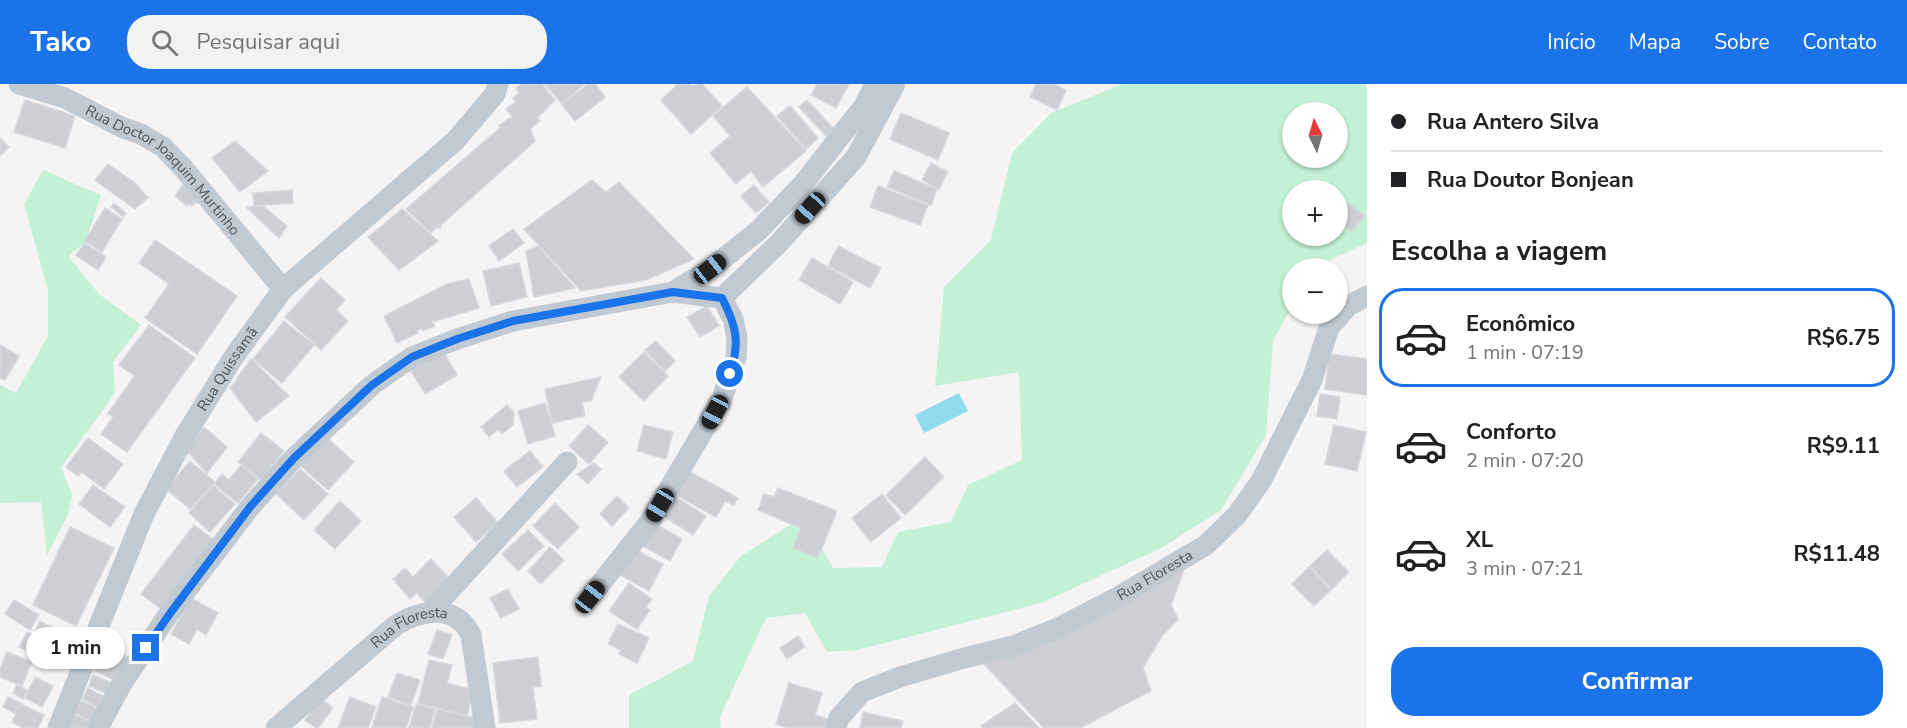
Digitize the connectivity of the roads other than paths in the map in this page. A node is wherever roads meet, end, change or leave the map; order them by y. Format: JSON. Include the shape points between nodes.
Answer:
{"nodes":[{"id":1,"x":19,"y":84,"type":"edge"},
{"id":2,"x":498,"y":84,"type":"edge"},
{"id":3,"x":875,"y":84,"type":"edge"},
{"id":4,"x":895,"y":84,"type":"edge"},
{"id":5,"x":283,"y":290,"type":"junction"},
{"id":6,"x":673,"y":292,"type":"junction"},
{"id":7,"x":1367,"y":296,"type":"edge"},
{"id":8,"x":722,"y":298,"type":"junction"},
{"id":9,"x":567,"y":462,"type":"dead end"},
{"id":10,"x":590,"y":597,"type":"dead end"},
{"id":11,"x":430,"y":612,"type":"junction"},
{"id":12,"x":58,"y":728,"type":"edge"},
{"id":13,"x":98,"y":728,"type":"edge"},
{"id":14,"x":276,"y":728,"type":"edge"},
{"id":15,"x":485,"y":728,"type":"edge"},
{"id":16,"x":836,"y":728,"type":"edge"}],
"edges":[{"from":1,"to":5,"type":"street","name":"Rua Doctor Joaquim Murtinho","via":[[65,98],[163,147]]},
{"from":2,"to":5,"type":"street","name":"Rua Quissamã","via":[[495,94],[455,141]]},
{"from":3,"to":6,"type":"street","via":[[864,106],[803,184],[758,231]]},
{"from":4,"to":8,"type":"street","via":[[856,157],[779,243]]},
{"from":5,"to":12,"type":"street","name":"Rua Quissamã","via":[[235,355],[186,434],[144,514]]},
{"from":6,"to":8,"type":"street"},
{"from":6,"to":13,"type":"street","via":[[513,321],[412,357],[372,385],[294,458],[250,507],[164,621]]},
{"from":7,"to":16,"type":"street","name":"Rua Floresta","via":[[1348,306],[1329,328],[1312,380],[1261,481],[1237,515],[1206,545],[1058,628],[1013,646],[942,664],[862,692],[839,718]]},
{"from":8,"to":10,"type":"street","via":[[737,338],[736,357],[722,399],[650,521]]},
{"from":9,"to":11,"type":"street"},
{"from":11,"to":14,"type":"street","name":"Rua Floresta","via":[[413,615],[396,625]]},
{"from":11,"to":15,"type":"street","name":"Rua Floresta","via":[[451,615],[465,623],[471,635]]}]}
